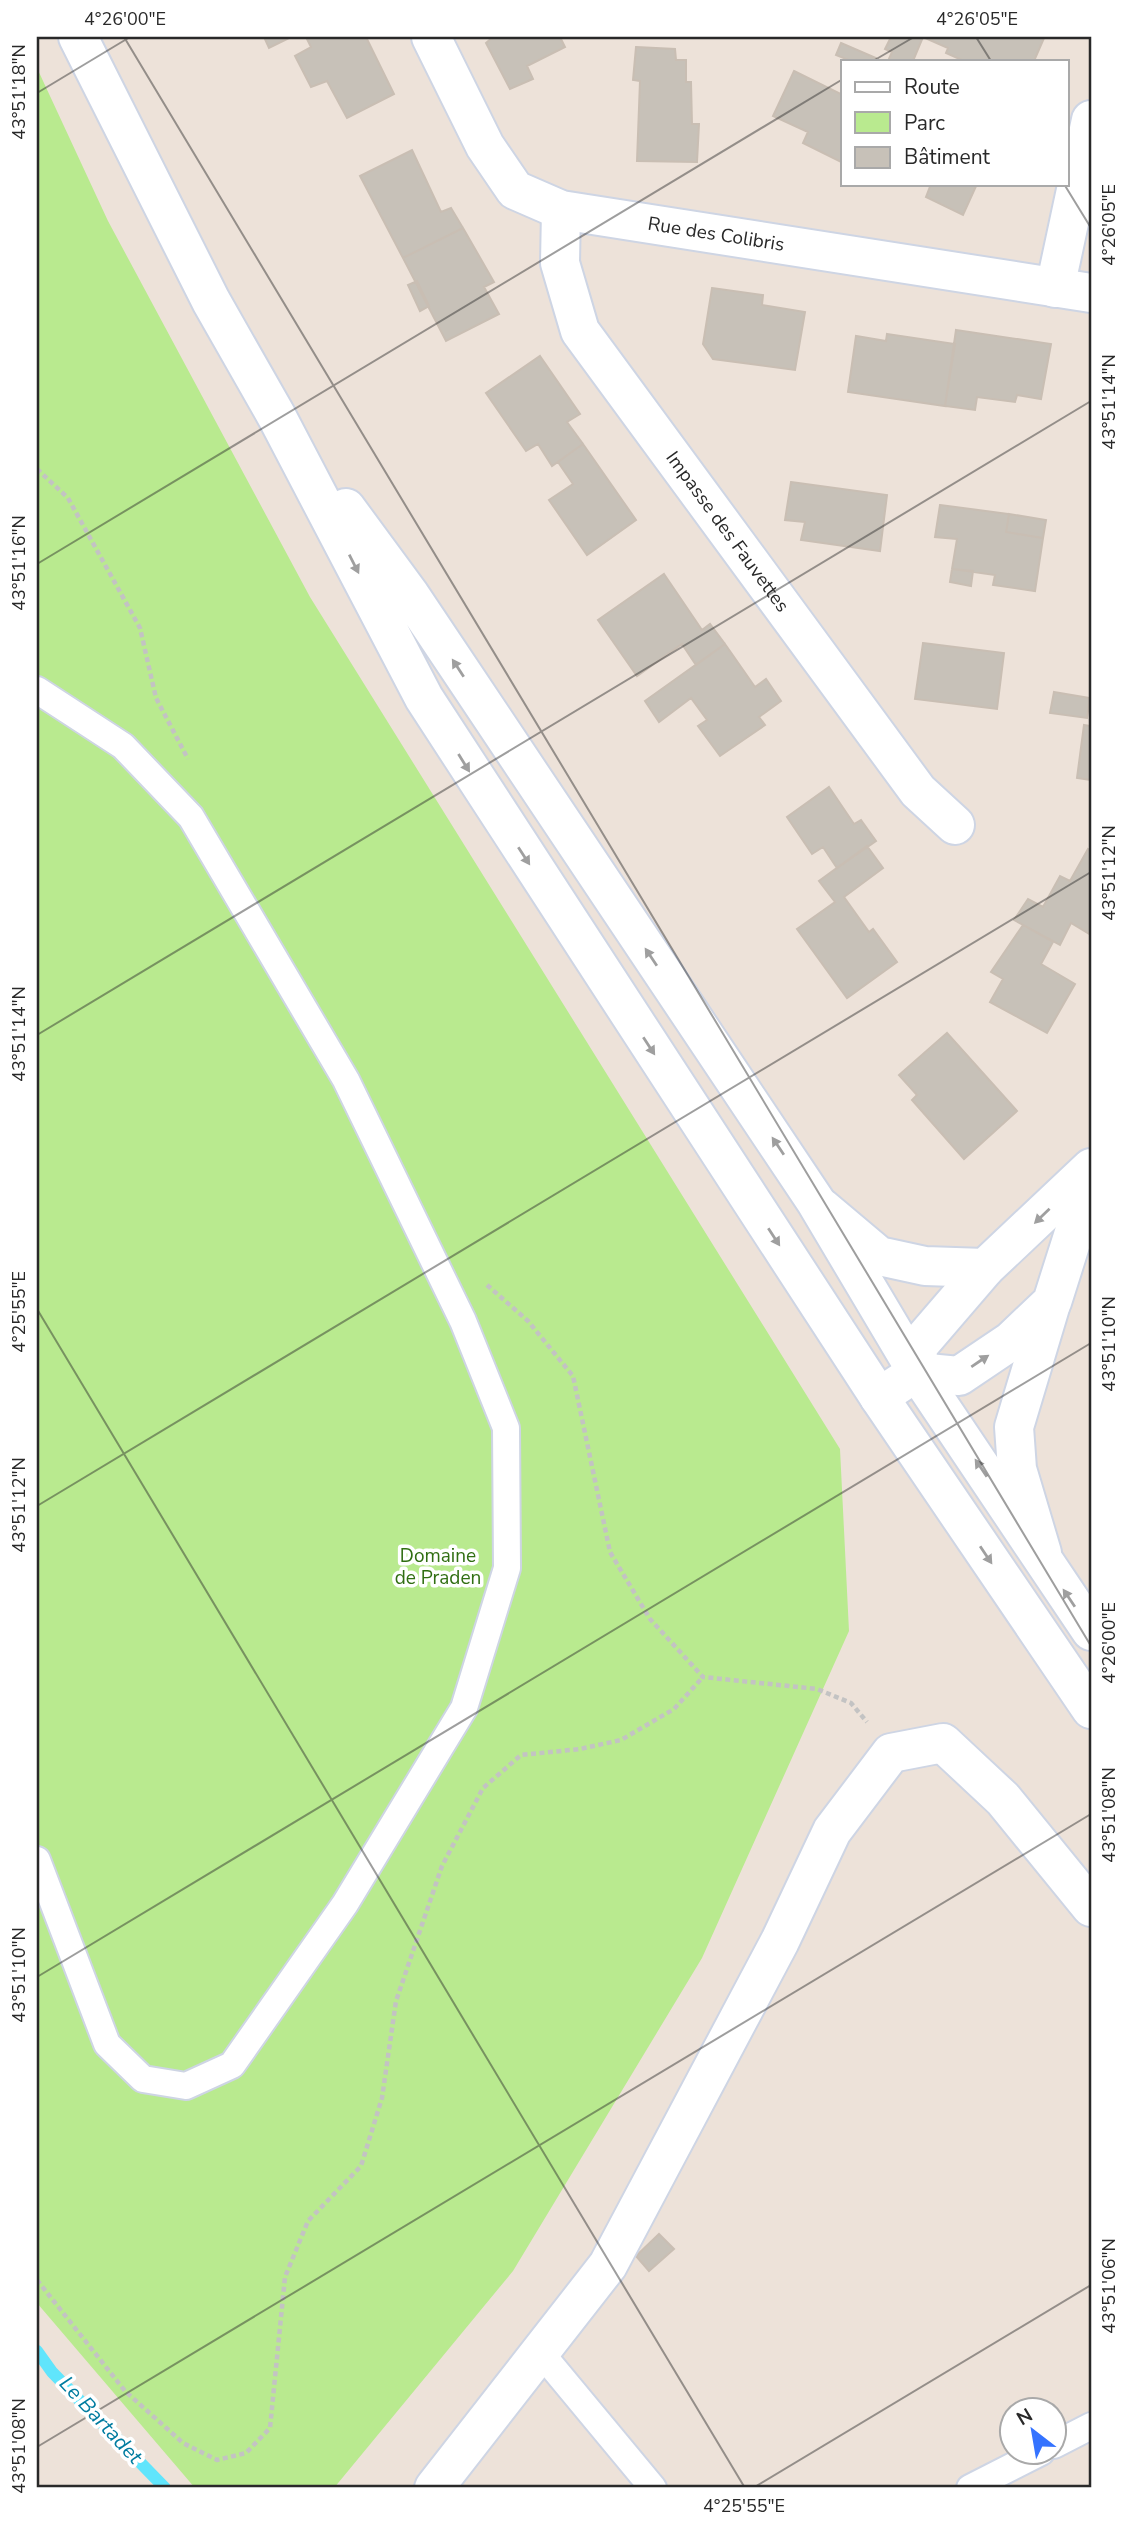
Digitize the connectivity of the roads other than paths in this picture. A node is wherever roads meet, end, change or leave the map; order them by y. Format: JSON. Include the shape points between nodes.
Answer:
{"nodes":[{"id":1,"x":78,"y":37,"type":"edge"},
{"id":2,"x":431,"y":37,"type":"edge"},
{"id":3,"x":1091,"y":120,"type":"edge"},
{"id":4,"x":561,"y":210,"type":"junction"},
{"id":5,"x":1073,"y":291,"type":"edge"},
{"id":6,"x":278,"y":417,"type":"junction"},
{"id":7,"x":37,"y":690,"type":"edge"},
{"id":8,"x":955,"y":825,"type":"dead end"},
{"id":9,"x":1091,"y":1168,"type":"edge"},
{"id":10,"x":1091,"y":1179,"type":"edge"},
{"id":11,"x":816,"y":1202,"type":"junction"},
{"id":12,"x":985,"y":1268,"type":"junction"},
{"id":13,"x":1052,"y":1302,"type":"junction"},
{"id":14,"x":916,"y":1372,"type":"junction"},
{"id":15,"x":879,"y":1397,"type":"junction"},
{"id":16,"x":1046,"y":1565,"type":"junction"},
{"id":17,"x":1091,"y":1631,"type":"edge"},
{"id":18,"x":1091,"y":1709,"type":"edge"},
{"id":19,"x":37,"y":1860,"type":"edge"},
{"id":20,"x":1091,"y":1907,"type":"edge"},
{"id":21,"x":541,"y":2353,"type":"junction"},
{"id":22,"x":1091,"y":2426,"type":"edge"},
{"id":23,"x":1068,"y":2438,"type":"edge"},
{"id":24,"x":1013,"y":2466,"type":"edge"},
{"id":25,"x":434,"y":2488,"type":"edge"},
{"id":26,"x":653,"y":2488,"type":"edge"},
{"id":27,"x":970,"y":2488,"type":"edge"}],
"edges":[{"from":1,"to":6,"type":"street","via":[[211,301]]},
{"from":2,"to":4,"type":"street","name":"Rue des Colibris","via":[[485,146],[515,190]]},
{"from":3,"to":5,"type":"street"},
{"from":4,"to":5,"type":"street","name":"Rue des Colibris"},
{"from":4,"to":8,"type":"street","name":"Impasse des Fauvettes","via":[[560,263],[580,331],[918,791]]},
{"from":11,"to":6,"type":"street","one_way":true,"via":[[410,595]]},
{"from":6,"to":15,"type":"street","one_way":true,"via":[[424,698]]},
{"from":7,"to":19,"type":"lane","via":[[123,746],[191,817],[346,1080],[463,1321],[506,1428],[507,1568],[464,1708],[345,1904],[232,2065],[186,2086],[142,2079],[107,2044]]},
{"from":9,"to":12,"type":"street","one_way":true},
{"from":10,"to":13,"type":"street"},
{"from":11,"to":12,"type":"street","via":[[879,1256],[925,1266]]},
{"from":11,"to":14,"type":"street"},
{"from":12,"to":14,"type":"street","via":[[918,1346]]},
{"from":14,"to":13,"type":"street","one_way":true,"via":[[959,1376],[1011,1341]]},
{"from":13,"to":16,"type":"street","via":[[1014,1427],[1017,1469]]},
{"from":14,"to":15,"type":"street"},
{"from":16,"to":14,"type":"street","one_way":true},
{"from":15,"to":18,"type":"street","one_way":true},
{"from":17,"to":16,"type":"street","one_way":true},
{"from":20,"to":21,"type":"street","via":[[1003,1798],[943,1743],[891,1753],[832,1830],[780,1941],[608,2265]]},
{"from":21,"to":25,"type":"street"},
{"from":21,"to":26,"type":"lane"},
{"from":22,"to":23,"type":"lane"},
{"from":24,"to":27,"type":"lane"}]}
